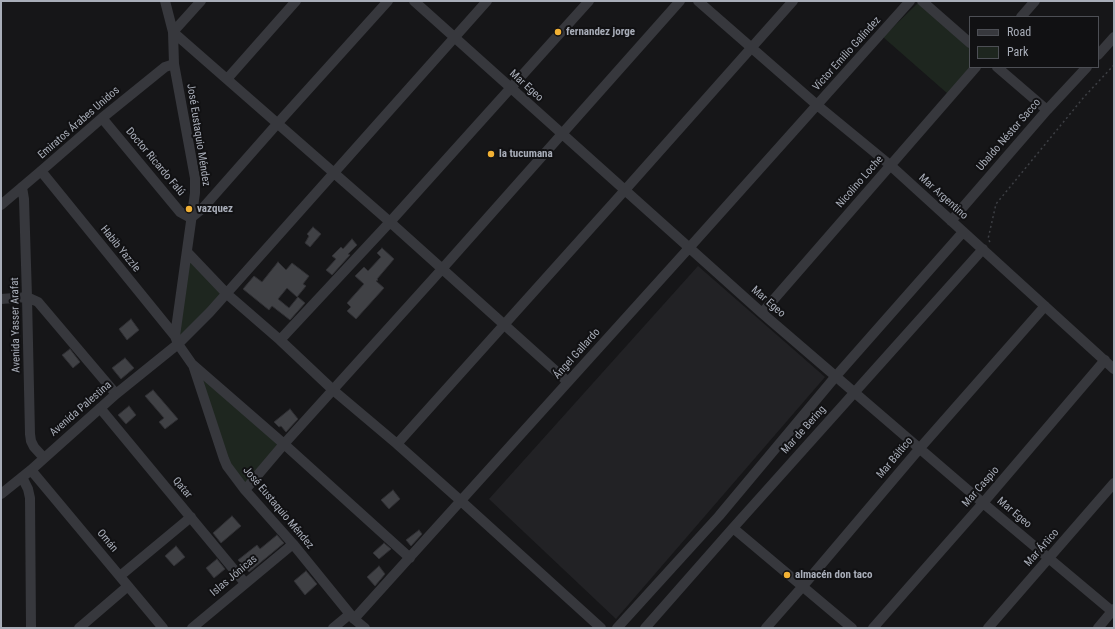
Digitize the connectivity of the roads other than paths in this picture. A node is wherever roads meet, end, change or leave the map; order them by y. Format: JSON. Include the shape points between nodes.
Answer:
{"nodes":[{"id":1,"x":165,"y":1,"type":"edge"},
{"id":2,"x":201,"y":1,"type":"edge"},
{"id":3,"x":296,"y":1,"type":"edge"},
{"id":4,"x":388,"y":1,"type":"edge"},
{"id":5,"x":414,"y":1,"type":"edge"},
{"id":6,"x":487,"y":1,"type":"edge"},
{"id":7,"x":589,"y":1,"type":"edge"},
{"id":8,"x":680,"y":1,"type":"edge"},
{"id":9,"x":698,"y":1,"type":"edge"},
{"id":10,"x":793,"y":1,"type":"edge"},
{"id":11,"x":910,"y":1,"type":"edge"},
{"id":12,"x":922,"y":1,"type":"edge"},
{"id":13,"x":1035,"y":1,"type":"edge"},
{"id":14,"x":1022,"y":16,"type":"edge"},
{"id":15,"x":173,"y":32,"type":"junction"},
{"id":16,"x":454,"y":37,"type":"junction"},
{"id":17,"x":1114,"y":38,"type":"edge"},
{"id":18,"x":969,"y":42,"type":"edge"},
{"id":19,"x":751,"y":48,"type":"junction"},
{"id":20,"x":1099,"y":54,"type":"edge"},
{"id":21,"x":174,"y":64,"type":"junction"},
{"id":22,"x":975,"y":68,"type":"edge"},
{"id":23,"x":998,"y":68,"type":"edge"},
{"id":24,"x":1086,"y":68,"type":"edge"},
{"id":25,"x":227,"y":80,"type":"junction"},
{"id":26,"x":511,"y":88,"type":"junction"},
{"id":27,"x":817,"y":104,"type":"junction"},
{"id":28,"x":1047,"y":110,"type":"junction"},
{"id":29,"x":102,"y":118,"type":"junction"},
{"id":30,"x":277,"y":124,"type":"junction"},
{"id":31,"x":562,"y":134,"type":"junction"},
{"id":32,"x":890,"y":165,"type":"junction"},
{"id":33,"x":41,"y":171,"type":"junction"},
{"id":34,"x":334,"y":173,"type":"junction"},
{"id":35,"x":22,"y":187,"type":"junction"},
{"id":36,"x":625,"y":190,"type":"junction"},
{"id":37,"x":1,"y":205,"type":"edge"},
{"id":38,"x":191,"y":218,"type":"junction"},
{"id":39,"x":951,"y":221,"type":"junction"},
{"id":40,"x":390,"y":222,"type":"junction"},
{"id":41,"x":963,"y":232,"type":"junction"},
{"id":42,"x":689,"y":248,"type":"junction"},
{"id":43,"x":982,"y":249,"type":"junction"},
{"id":44,"x":187,"y":252,"type":"junction"},
{"id":45,"x":442,"y":269,"type":"junction"},
{"id":46,"x":227,"y":294,"type":"junction"},
{"id":47,"x":27,"y":297,"type":"junction"},
{"id":48,"x":1,"y":299,"type":"edge"},
{"id":49,"x":1045,"y":306,"type":"junction"},
{"id":50,"x":762,"y":312,"type":"junction"},
{"id":51,"x":504,"y":325,"type":"junction"},
{"id":52,"x":177,"y":340,"type":"junction"},
{"id":53,"x":280,"y":340,"type":"junction"},
{"id":54,"x":1105,"y":360,"type":"junction"},
{"id":55,"x":192,"y":364,"type":"junction"},
{"id":56,"x":1114,"y":369,"type":"edge"},
{"id":57,"x":836,"y":376,"type":"junction"},
{"id":58,"x":568,"y":382,"type":"junction"},
{"id":59,"x":333,"y":390,"type":"junction"},
{"id":60,"x":854,"y":392,"type":"junction"},
{"id":61,"x":116,"y":394,"type":"junction"},
{"id":62,"x":100,"y":408,"type":"junction"},
{"id":63,"x":284,"y":444,"type":"junction"},
{"id":64,"x":398,"y":444,"type":"junction"},
{"id":65,"x":920,"y":448,"type":"junction"},
{"id":66,"x":44,"y":458,"type":"junction"},
{"id":67,"x":31,"y":470,"type":"junction"},
{"id":68,"x":22,"y":477,"type":"junction"},
{"id":69,"x":1114,"y":482,"type":"edge"},
{"id":70,"x":245,"y":490,"type":"junction"},
{"id":71,"x":1,"y":494,"type":"edge"},
{"id":72,"x":461,"y":501,"type":"junction"},
{"id":73,"x":983,"y":503,"type":"junction"},
{"id":74,"x":191,"y":518,"type":"junction"},
{"id":75,"x":733,"y":528,"type":"junction"},
{"id":76,"x":293,"y":544,"type":"junction"},
{"id":77,"x":410,"y":558,"type":"junction"},
{"id":78,"x":1049,"y":558,"type":"junction"},
{"id":79,"x":120,"y":576,"type":"junction"},
{"id":80,"x":245,"y":583,"type":"junction"},
{"id":81,"x":128,"y":586,"type":"junction"},
{"id":82,"x":803,"y":586,"type":"junction"},
{"id":83,"x":1113,"y":611,"type":"edge"},
{"id":84,"x":31,"y":616,"type":"junction"},
{"id":85,"x":352,"y":617,"type":"junction"},
{"id":86,"x":31,"y":628,"type":"edge"},
{"id":87,"x":41,"y":628,"type":"edge"},
{"id":88,"x":79,"y":628,"type":"edge"},
{"id":89,"x":163,"y":628,"type":"edge"},
{"id":90,"x":192,"y":628,"type":"edge"},
{"id":91,"x":333,"y":628,"type":"edge"},
{"id":92,"x":365,"y":628,"type":"edge"},
{"id":93,"x":601,"y":628,"type":"edge"},
{"id":94,"x":617,"y":628,"type":"edge"},
{"id":95,"x":645,"y":628,"type":"edge"},
{"id":96,"x":766,"y":628,"type":"edge"},
{"id":97,"x":852,"y":628,"type":"edge"},
{"id":98,"x":873,"y":628,"type":"edge"},
{"id":99,"x":988,"y":628,"type":"edge"},
{"id":100,"x":1098,"y":628,"type":"edge"}],
"edges":[{"from":1,"to":15,"type":"street","name":"José Eustaquio Méndez"},
{"from":2,"to":15,"type":"street"},
{"from":3,"to":25,"type":"street"},
{"from":4,"to":30,"type":"street"},
{"from":5,"to":16,"type":"street","name":"Mar Egeo"},
{"from":6,"to":16,"type":"street","name":"Avenida Palestina"},
{"from":7,"to":26,"type":"street"},
{"from":8,"to":31,"type":"street"},
{"from":9,"to":19,"type":"street","name":"Mar Argentino"},
{"from":10,"to":19,"type":"street"},
{"from":11,"to":27,"type":"street","name":"Víctor Emilio Galíndez"},
{"from":12,"to":18,"type":"street"},
{"from":13,"to":14,"type":"street"},
{"from":15,"to":21,"type":"street","name":"José Eustaquio Méndez"},
{"from":15,"to":25,"type":"street"},
{"from":16,"to":26,"type":"street","name":"Mar Egeo"},
{"from":16,"to":34,"type":"street","name":"Avenida Palestina"},
{"from":17,"to":20,"type":"street"},
{"from":19,"to":27,"type":"street","name":"Mar Argentino"},
{"from":19,"to":36,"type":"street"},
{"from":21,"to":29,"type":"street","name":"Emiratos Árabes Unidos","via":[[164,67]]},
{"from":21,"to":38,"type":"street","name":"José Eustaquio Méndez","via":[[195,178]]},
{"from":22,"to":32,"type":"street","name":"Nicolino Loche"},
{"from":23,"to":28,"type":"street"},
{"from":24,"to":28,"type":"street","name":"Ubaldo Néstor Sacco"},
{"from":25,"to":30,"type":"street"},
{"from":26,"to":31,"type":"street","name":"Mar Egeo"},
{"from":26,"to":40,"type":"street"},
{"from":27,"to":32,"type":"street","name":"Mar Argentino"},
{"from":27,"to":42,"type":"street","name":"Ángel Gallardo"},
{"from":28,"to":39,"type":"street","name":"Ubaldo Néstor Sacco"},
{"from":29,"to":33,"type":"street","name":"Emiratos Árabes Unidos"},
{"from":29,"to":38,"type":"street","name":"Doctor Ricardo Falú","via":[[180,212]]},
{"from":30,"to":34,"type":"street"},
{"from":30,"to":38,"type":"street","via":[[202,209]]},
{"from":31,"to":36,"type":"street","name":"Mar Egeo"},
{"from":31,"to":45,"type":"street"},
{"from":32,"to":39,"type":"street","name":"Mar Argentino"},
{"from":32,"to":50,"type":"street","name":"Nicolino Loche"},
{"from":33,"to":35,"type":"street","name":"Emiratos Árabes Unidos"},
{"from":33,"to":52,"type":"street","name":"Habib Yazzle"},
{"from":34,"to":40,"type":"street"},
{"from":34,"to":46,"type":"street","name":"Avenida Palestina"},
{"from":35,"to":37,"type":"street","name":"Emiratos Árabes Unidos"},
{"from":35,"to":47,"type":"street","name":"Avenida Yasser Arafat"},
{"from":36,"to":42,"type":"street","name":"Mar Egeo"},
{"from":36,"to":51,"type":"street"},
{"from":38,"to":44,"type":"street","name":"José Eustaquio Méndez"},
{"from":39,"to":41,"type":"street","name":"Mar Argentino"},
{"from":40,"to":45,"type":"street"},
{"from":40,"to":53,"type":"street"},
{"from":41,"to":43,"type":"street","name":"Mar Argentino"},
{"from":41,"to":57,"type":"street"},
{"from":42,"to":50,"type":"street","name":"Mar Egeo"},
{"from":42,"to":58,"type":"street","name":"Ángel Gallardo"},
{"from":43,"to":49,"type":"street","name":"Mar Argentino"},
{"from":43,"to":60,"type":"street","name":"Mar de Bering"},
{"from":44,"to":46,"type":"street"},
{"from":44,"to":52,"type":"street","name":"José Eustaquio Méndez"},
{"from":45,"to":51,"type":"street"},
{"from":45,"to":59,"type":"street"},
{"from":46,"to":52,"type":"street","name":"Avenida Palestina"},
{"from":46,"to":53,"type":"street"},
{"from":47,"to":48,"type":"street"},
{"from":47,"to":61,"type":"street","via":[[38,302]]},
{"from":47,"to":66,"type":"street","name":"Avenida Yasser Arafat","via":[[30,434],[34,447]]},
{"from":49,"to":54,"type":"street","name":"Mar Argentino"},
{"from":49,"to":65,"type":"street","name":"Mar Báltico"},
{"from":50,"to":57,"type":"street","name":"Mar Egeo"},
{"from":51,"to":58,"type":"street"},
{"from":51,"to":64,"type":"street"},
{"from":52,"to":55,"type":"street","name":"Habib Yazzle"},
{"from":52,"to":61,"type":"street","name":"Avenida Palestina"},
{"from":53,"to":59,"type":"street"},
{"from":54,"to":56,"type":"street","name":"Mar Argentino"},
{"from":54,"to":73,"type":"street","name":"Mar Caspio"},
{"from":55,"to":63,"type":"street"},
{"from":55,"to":70,"type":"street","name":"José Eustaquio Méndez","via":[[224,459]]},
{"from":57,"to":60,"type":"street","name":"Mar Egeo"},
{"from":57,"to":94,"type":"street","via":[[719,516]]},
{"from":58,"to":72,"type":"street","name":"Ángel Gallardo"},
{"from":59,"to":63,"type":"street"},
{"from":59,"to":64,"type":"street"},
{"from":60,"to":65,"type":"street","name":"Mar Egeo"},
{"from":60,"to":75,"type":"street","name":"Mar de Bering"},
{"from":61,"to":62,"type":"street","name":"Avenida Palestina"},
{"from":62,"to":66,"type":"street","name":"Avenida Palestina"},
{"from":62,"to":74,"type":"street","name":"Qatar"},
{"from":63,"to":70,"type":"street"},
{"from":63,"to":77,"type":"street"},
{"from":64,"to":72,"type":"street"},
{"from":65,"to":73,"type":"street","name":"Mar Egeo"},
{"from":65,"to":82,"type":"street","name":"Mar Báltico"},
{"from":66,"to":67,"type":"street","name":"Avenida Palestina"},
{"from":67,"to":68,"type":"street","name":"Avenida Palestina"},
{"from":67,"to":79,"type":"street","name":"Omán"},
{"from":68,"to":71,"type":"street","name":"Avenida Palestina"},
{"from":68,"to":84,"type":"street","via":[[30,498]]},
{"from":69,"to":78,"type":"street","name":"Mar Ártico"},
{"from":70,"to":76,"type":"street","name":"José Eustaquio Méndez"},
{"from":72,"to":77,"type":"street","name":"Ángel Gallardo"},
{"from":72,"to":93,"type":"street"},
{"from":73,"to":78,"type":"street","name":"Mar Egeo"},
{"from":73,"to":98,"type":"street","name":"Mar Caspio"},
{"from":74,"to":79,"type":"street"},
{"from":74,"to":80,"type":"street","name":"Qatar"},
{"from":75,"to":82,"type":"street"},
{"from":75,"to":95,"type":"street","name":"Mar de Bering"},
{"from":76,"to":80,"type":"street","name":"Islas Jónicas"},
{"from":76,"to":85,"type":"street","name":"José Eustaquio Méndez"},
{"from":77,"to":85,"type":"street","name":"Ángel Gallardo"},
{"from":78,"to":83,"type":"street","name":"Mar Egeo"},
{"from":78,"to":99,"type":"street","name":"Mar Ártico"},
{"from":79,"to":81,"type":"street","name":"Omán"},
{"from":80,"to":90,"type":"street","name":"Islas Jónicas"},
{"from":81,"to":88,"type":"street"},
{"from":81,"to":89,"type":"street","name":"Omán"},
{"from":82,"to":96,"type":"street","name":"Mar Báltico"},
{"from":82,"to":97,"type":"street"},
{"from":83,"to":100,"type":"street"},
{"from":84,"to":86,"type":"street"},
{"from":84,"to":87,"type":"street"},
{"from":85,"to":91,"type":"street","name":"Ángel Gallardo"},
{"from":85,"to":92,"type":"street","name":"José Eustaquio Méndez"}]}
